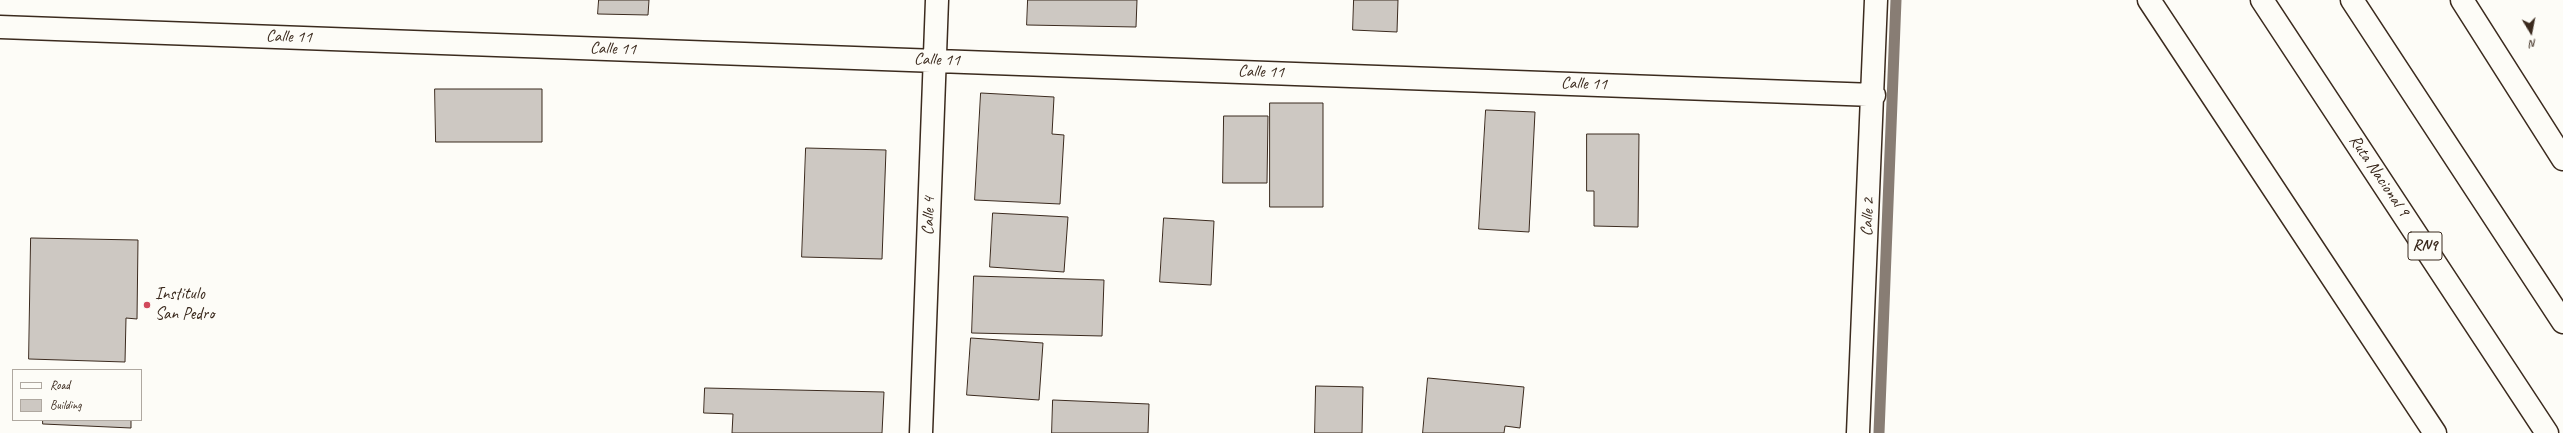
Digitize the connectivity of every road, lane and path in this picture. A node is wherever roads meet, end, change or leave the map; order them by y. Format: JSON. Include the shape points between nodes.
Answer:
{"nodes":[{"id":1,"x":937,"y":0,"type":"edge"},
{"id":2,"x":1876,"y":0,"type":"edge"},
{"id":3,"x":2149,"y":0,"type":"edge"},
{"id":4,"x":2262,"y":0,"type":"edge"},
{"id":5,"x":2352,"y":0,"type":"edge"},
{"id":6,"x":2462,"y":0,"type":"edge"},
{"id":7,"x":0,"y":26,"type":"edge"},
{"id":8,"x":934,"y":60,"type":"junction"},
{"id":9,"x":1874,"y":95,"type":"junction"},
{"id":10,"x":2563,"y":159,"type":"edge"},
{"id":11,"x":2563,"y":322,"type":"edge"},
{"id":12,"x":920,"y":433,"type":"edge"},
{"id":13,"x":1858,"y":433,"type":"edge"},
{"id":14,"x":2434,"y":433,"type":"edge"},
{"id":15,"x":2547,"y":433,"type":"edge"}],
"edges":[{"from":1,"to":8,"type":"main road","name":"Calle 4"},
{"from":2,"to":9,"type":"main road","name":"Calle 2"},
{"from":3,"to":14,"type":"main road"},
{"from":4,"to":15,"type":"main road","name":"Ruta Nacional 9","number":"RN9"},
{"from":5,"to":11,"type":"main road"},
{"from":6,"to":10,"type":"main road"},
{"from":7,"to":8,"type":"main road","name":"Calle 11"},
{"from":8,"to":9,"type":"main road","name":"Calle 11"},
{"from":8,"to":12,"type":"main road","name":"Calle 4"},
{"from":9,"to":13,"type":"main road","name":"Calle 2"}]}
